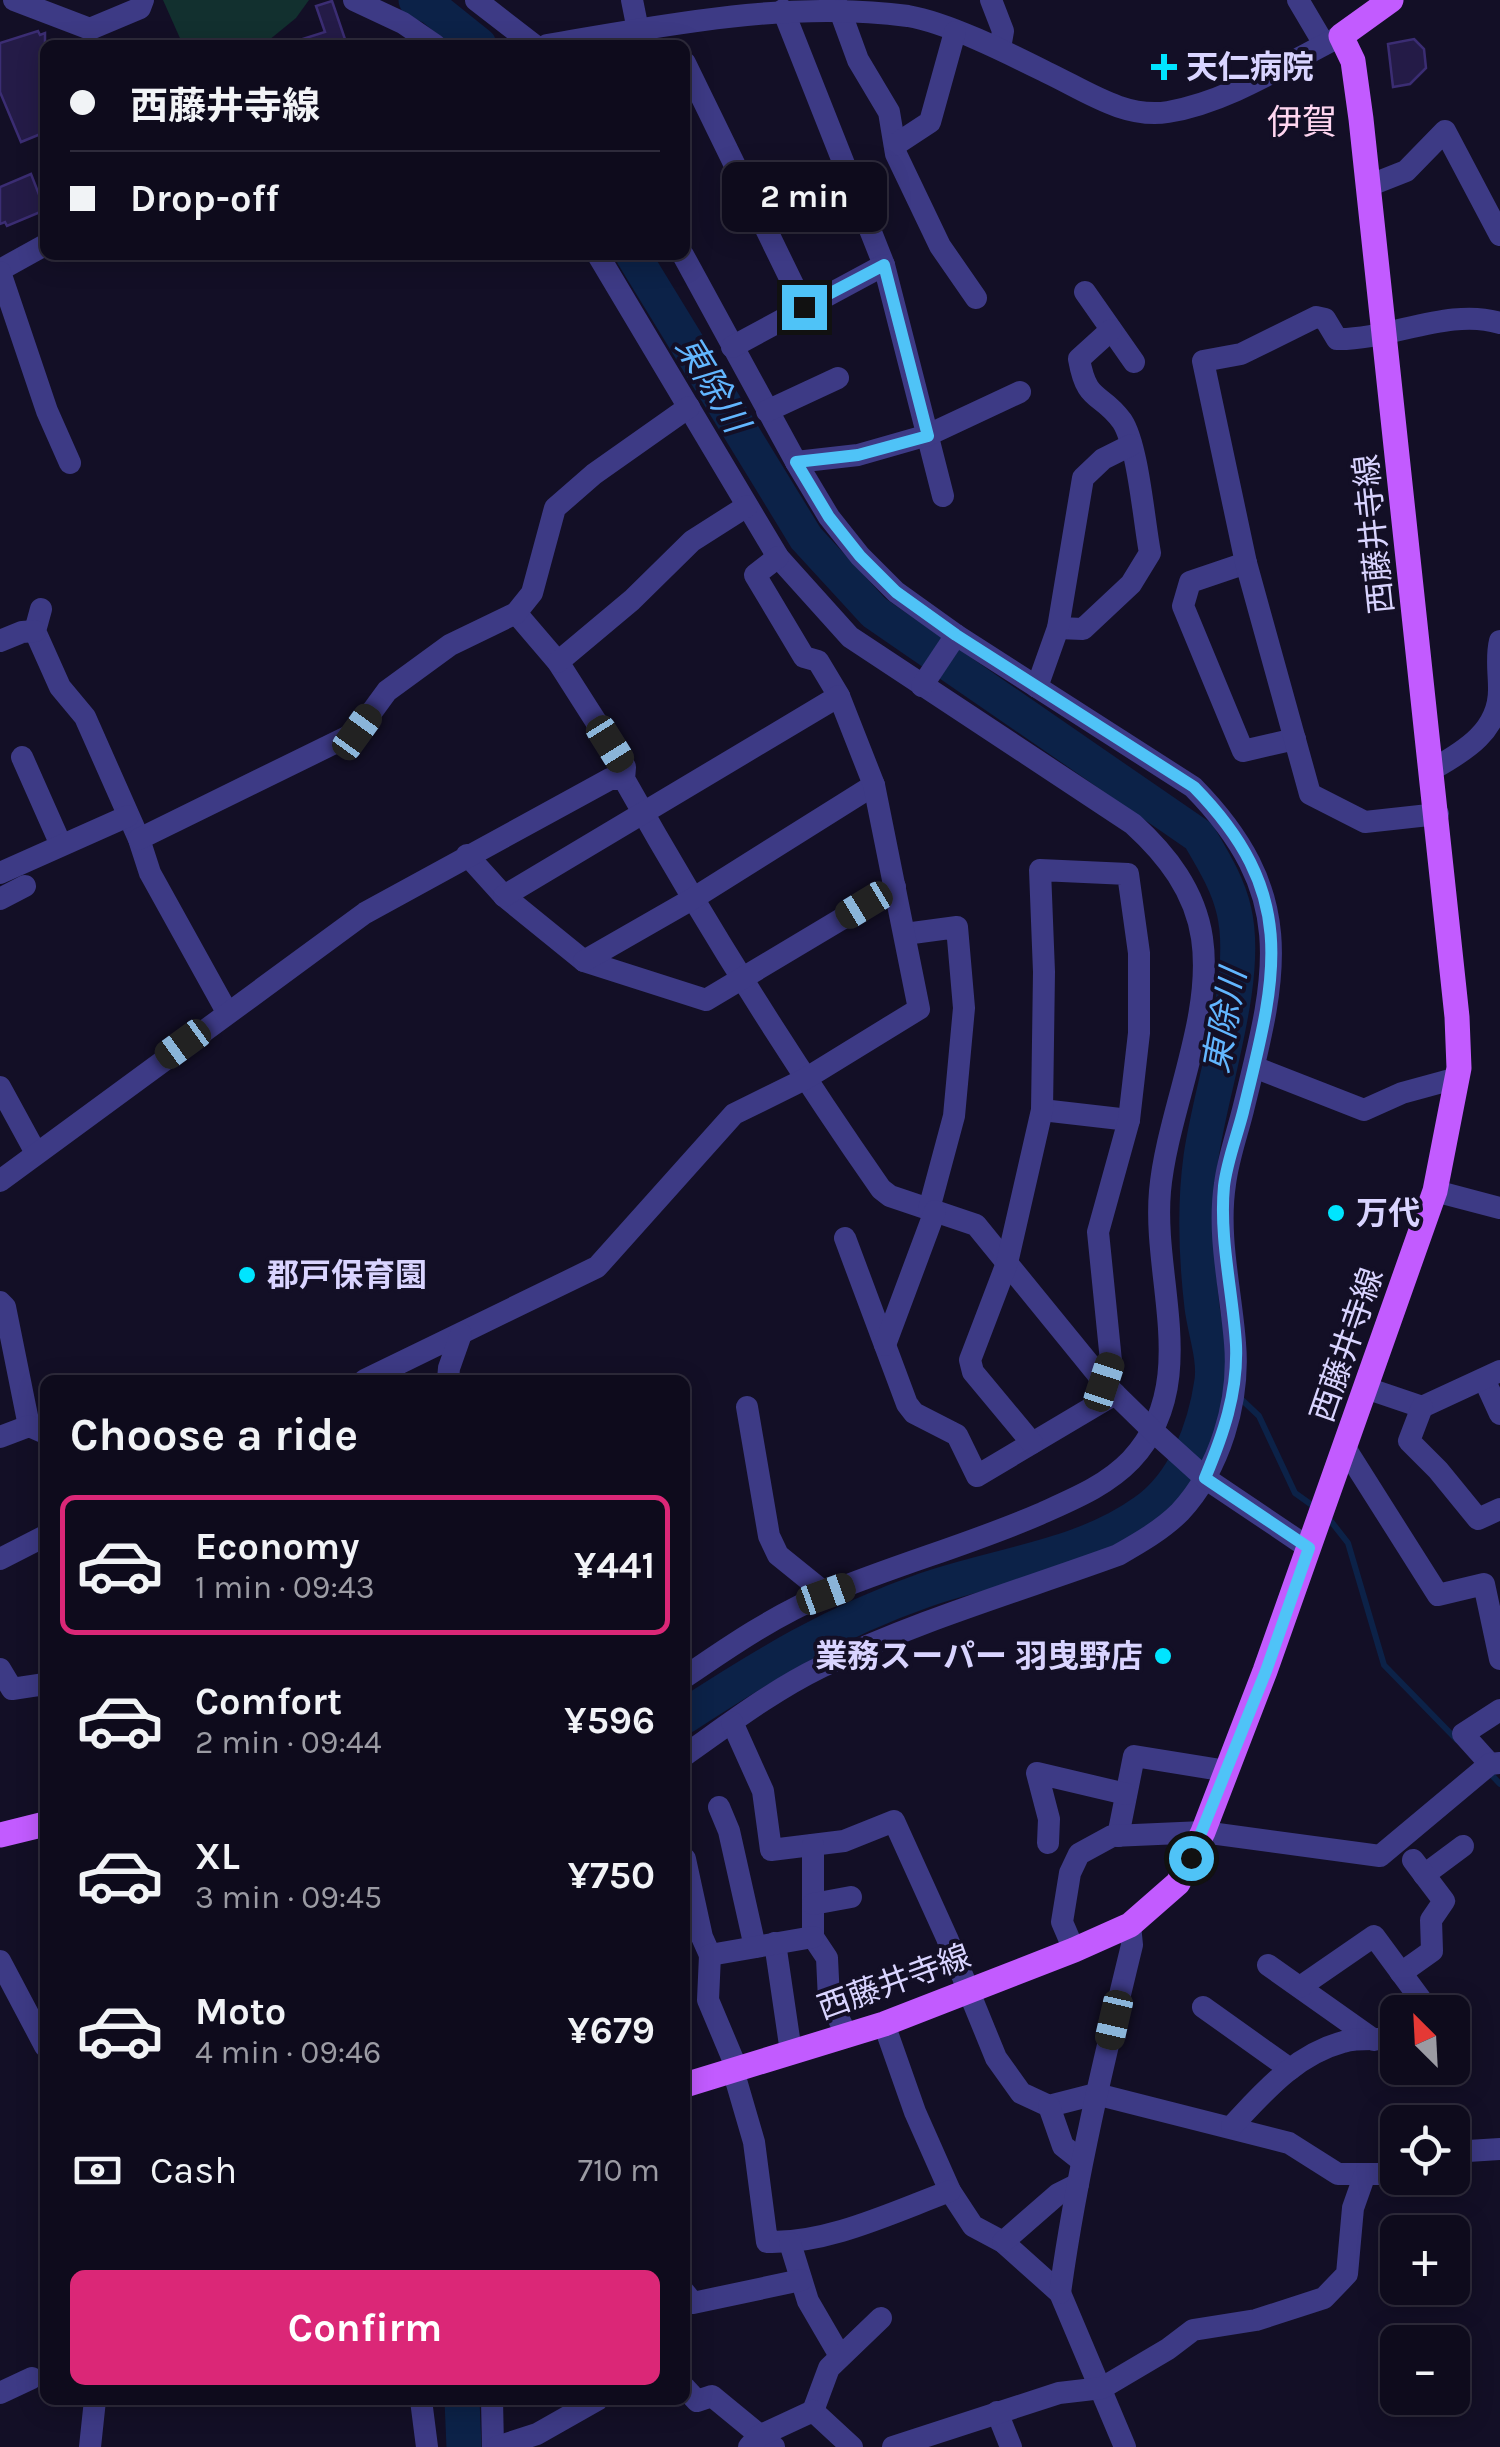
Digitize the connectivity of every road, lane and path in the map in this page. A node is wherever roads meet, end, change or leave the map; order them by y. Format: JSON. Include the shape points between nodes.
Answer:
{"nodes":[{"id":1,"x":14,"y":0,"type":"edge"},
{"id":2,"x":143,"y":0,"type":"edge"},
{"id":3,"x":354,"y":0,"type":"edge"},
{"id":4,"x":476,"y":0,"type":"edge"},
{"id":5,"x":632,"y":0,"type":"edge"},
{"id":6,"x":991,"y":0,"type":"edge"},
{"id":7,"x":1298,"y":0,"type":"edge"},
{"id":8,"x":1391,"y":0,"type":"edge"},
{"id":9,"x":839,"y":8,"type":"junction"},
{"id":10,"x":783,"y":10,"type":"junction"},
{"id":11,"x":638,"y":30,"type":"junction"},
{"id":12,"x":954,"y":32,"type":"junction"},
{"id":13,"x":671,"y":35,"type":"edge"},
{"id":14,"x":428,"y":40,"type":"edge"},
{"id":15,"x":528,"y":40,"type":"edge"},
{"id":16,"x":577,"y":40,"type":"edge"},
{"id":17,"x":1332,"y":40,"type":"junction"},
{"id":18,"x":1000,"y":48,"type":"junction"},
{"id":19,"x":690,"y":74,"type":"edge"},
{"id":20,"x":895,"y":146,"type":"junction"},
{"id":21,"x":1368,"y":186,"type":"junction"},
{"id":22,"x":1500,"y":235,"type":"edge"},
{"id":23,"x":40,"y":248,"type":"edge"},
{"id":24,"x":601,"y":260,"type":"edge"},
{"id":25,"x":686,"y":260,"type":"edge"},
{"id":26,"x":884,"y":265,"type":"junction"},
{"id":27,"x":0,"y":271,"type":"edge"},
{"id":28,"x":1086,"y":292,"type":"dead end"},
{"id":29,"x":976,"y":298,"type":"dead end"},
{"id":30,"x":804,"y":307,"type":"junction"},
{"id":31,"x":1500,"y":323,"type":"edge"},
{"id":32,"x":1112,"y":330,"type":"junction"},
{"id":33,"x":1385,"y":334,"type":"junction"},
{"id":34,"x":732,"y":347,"type":"junction"},
{"id":35,"x":1134,"y":362,"type":"dead end"},
{"id":36,"x":838,"y":378,"type":"dead end"},
{"id":37,"x":1020,"y":392,"type":"dead end"},
{"id":38,"x":689,"y":407,"type":"junction"},
{"id":39,"x":766,"y":411,"type":"junction"},
{"id":40,"x":928,"y":436,"type":"junction"},
{"id":41,"x":1131,"y":446,"type":"junction"},
{"id":42,"x":796,"y":462,"type":"junction"},
{"id":43,"x":70,"y":464,"type":"dead end"},
{"id":44,"x":943,"y":496,"type":"dead end"},
{"id":45,"x":747,"y":506,"type":"junction"},
{"id":46,"x":778,"y":557,"type":"junction"},
{"id":47,"x":1246,"y":563,"type":"junction"},
{"id":48,"x":516,"y":613,"type":"junction"},
{"id":49,"x":1058,"y":628,"type":"junction"},
{"id":50,"x":952,"y":638,"type":"junction"},
{"id":51,"x":0,"y":641,"type":"edge"},
{"id":52,"x":1500,"y":641,"type":"edge"},
{"id":53,"x":558,"y":662,"type":"junction"},
{"id":54,"x":924,"y":682,"type":"junction"},
{"id":55,"x":1038,"y":687,"type":"junction"},
{"id":56,"x":839,"y":696,"type":"junction"},
{"id":57,"x":1294,"y":739,"type":"junction"},
{"id":58,"x":22,"y":756,"type":"dead end"},
{"id":59,"x":1433,"y":769,"type":"junction"},
{"id":60,"x":624,"y":779,"type":"junction"},
{"id":61,"x":874,"y":786,"type":"junction"},
{"id":62,"x":643,"y":813,"type":"junction"},
{"id":63,"x":1438,"y":814,"type":"junction"},
{"id":64,"x":128,"y":816,"type":"junction"},
{"id":65,"x":138,"y":839,"type":"junction"},
{"id":66,"x":61,"y":845,"type":"junction"},
{"id":67,"x":467,"y":855,"type":"junction"},
{"id":68,"x":0,"y":873,"type":"edge"},
{"id":69,"x":25,"y":886,"type":"dead end"},
{"id":70,"x":895,"y":887,"type":"junction"},
{"id":71,"x":504,"y":896,"type":"junction"},
{"id":72,"x":694,"y":898,"type":"junction"},
{"id":73,"x":0,"y":899,"type":"edge"},
{"id":74,"x":905,"y":934,"type":"junction"},
{"id":75,"x":584,"y":961,"type":"junction"},
{"id":76,"x":742,"y":978,"type":"junction"},
{"id":77,"x":227,"y":1012,"type":"junction"},
{"id":78,"x":1254,"y":1067,"type":"junction"},
{"id":79,"x":1457,"y":1078,"type":"junction"},
{"id":80,"x":805,"y":1079,"type":"junction"},
{"id":81,"x":0,"y":1087,"type":"edge"},
{"id":82,"x":1042,"y":1110,"type":"junction"},
{"id":83,"x":1128,"y":1120,"type":"junction"},
{"id":84,"x":36,"y":1153,"type":"junction"},
{"id":85,"x":0,"y":1181,"type":"edge"},
{"id":86,"x":1435,"y":1191,"type":"junction"},
{"id":87,"x":1500,"y":1208,"type":"edge"},
{"id":88,"x":932,"y":1210,"type":"junction"},
{"id":89,"x":846,"y":1238,"type":"dead end"},
{"id":90,"x":1007,"y":1263,"type":"junction"},
{"id":91,"x":0,"y":1302,"type":"edge"},
{"id":92,"x":461,"y":1334,"type":"junction"},
{"id":93,"x":885,"y":1346,"type":"junction"},
{"id":94,"x":375,"y":1375,"type":"edge"},
{"id":95,"x":448,"y":1375,"type":"edge"},
{"id":96,"x":1492,"y":1375,"type":"edge"},
{"id":97,"x":1110,"y":1388,"type":"junction"},
{"id":98,"x":1366,"y":1388,"type":"junction"},
{"id":99,"x":747,"y":1407,"type":"dead end"},
{"id":100,"x":1422,"y":1407,"type":"junction"},
{"id":101,"x":1500,"y":1414,"type":"edge"},
{"id":102,"x":37,"y":1429,"type":"edge"},
{"id":103,"x":1153,"y":1431,"type":"junction"},
{"id":104,"x":0,"y":1437,"type":"edge"},
{"id":105,"x":1032,"y":1443,"type":"junction"},
{"id":106,"x":1345,"y":1448,"type":"junction"},
{"id":107,"x":1205,"y":1478,"type":"junction"},
{"id":108,"x":1500,"y":1509,"type":"edge"},
{"id":109,"x":40,"y":1538,"type":"edge"},
{"id":110,"x":1309,"y":1548,"type":"junction"},
{"id":111,"x":0,"y":1558,"type":"edge"},
{"id":112,"x":826,"y":1594,"type":"junction"},
{"id":113,"x":1500,"y":1660,"type":"edge"},
{"id":114,"x":0,"y":1669,"type":"edge"},
{"id":115,"x":690,"y":1674,"type":"edge"},
{"id":116,"x":40,"y":1685,"type":"edge"},
{"id":117,"x":1500,"y":1710,"type":"edge"},
{"id":118,"x":732,"y":1722,"type":"junction"},
{"id":119,"x":690,"y":1751,"type":"edge"},
{"id":120,"x":1495,"y":1763,"type":"edge"},
{"id":121,"x":1227,"y":1771,"type":"junction"},
{"id":122,"x":1126,"y":1794,"type":"junction"},
{"id":123,"x":719,"y":1807,"type":"dead end"},
{"id":124,"x":40,"y":1825,"type":"edge"},
{"id":125,"x":1204,"y":1832,"type":"junction"},
{"id":126,"x":0,"y":1835,"type":"edge"},
{"id":127,"x":1118,"y":1836,"type":"junction"},
{"id":128,"x":1048,"y":1843,"type":"dead end"},
{"id":129,"x":813,"y":1845,"type":"junction"},
{"id":130,"x":1463,"y":1846,"type":"dead end"},
{"id":131,"x":690,"y":1882,"type":"edge"},
{"id":132,"x":851,"y":1897,"type":"dead end"},
{"id":133,"x":813,"y":1904,"type":"junction"},
{"id":134,"x":1130,"y":1925,"type":"junction"},
{"id":135,"x":813,"y":1937,"type":"junction"},
{"id":136,"x":765,"y":1945,"type":"junction"},
{"id":137,"x":1074,"y":1950,"type":"junction"},
{"id":138,"x":710,"y":1955,"type":"junction"},
{"id":139,"x":0,"y":1960,"type":"edge"},
{"id":140,"x":1268,"y":1965,"type":"dead end"},
{"id":141,"x":1401,"y":1973,"type":"junction"},
{"id":142,"x":1300,"y":1987,"type":"junction"},
{"id":143,"x":966,"y":1992,"type":"junction"},
{"id":144,"x":1417,"y":1995,"type":"edge"},
{"id":145,"x":1202,"y":2006,"type":"dead end"},
{"id":146,"x":884,"y":2024,"type":"junction"},
{"id":147,"x":847,"y":2035,"type":"junction"},
{"id":148,"x":1380,"y":2035,"type":"edge"},
{"id":149,"x":40,"y":2036,"type":"edge"},
{"id":150,"x":1380,"y":2039,"type":"edge"},
{"id":151,"x":791,"y":2052,"type":"junction"},
{"id":152,"x":735,"y":2069,"type":"junction"},
{"id":153,"x":1290,"y":2069,"type":"junction"},
{"id":154,"x":690,"y":2082,"type":"edge"},
{"id":155,"x":1096,"y":2094,"type":"junction"},
{"id":156,"x":1049,"y":2106,"type":"junction"},
{"id":157,"x":1232,"y":2126,"type":"junction"},
{"id":158,"x":1500,"y":2149,"type":"edge"},
{"id":159,"x":1470,"y":2151,"type":"edge"},
{"id":160,"x":1082,"y":2161,"type":"junction"},
{"id":161,"x":1365,"y":2174,"type":"junction"},
{"id":162,"x":1380,"y":2174,"type":"edge"},
{"id":163,"x":1078,"y":2184,"type":"junction"},
{"id":164,"x":950,"y":2191,"type":"junction"},
{"id":165,"x":1003,"y":2242,"type":"junction"},
{"id":166,"x":790,"y":2243,"type":"junction"},
{"id":167,"x":801,"y":2280,"type":"junction"},
{"id":168,"x":1060,"y":2293,"type":"junction"},
{"id":169,"x":690,"y":2300,"type":"edge"},
{"id":170,"x":881,"y":2318,"type":"dead end"},
{"id":171,"x":840,"y":2356,"type":"junction"},
{"id":172,"x":32,"y":2378,"type":"dead end"},
{"id":173,"x":1102,"y":2388,"type":"junction"},
{"id":174,"x":0,"y":2392,"type":"edge"},
{"id":175,"x":690,"y":2393,"type":"edge"},
{"id":176,"x":96,"y":2405,"type":"edge"},
{"id":177,"x":423,"y":2405,"type":"edge"},
{"id":178,"x":492,"y":2405,"type":"edge"},
{"id":179,"x":588,"y":2405,"type":"edge"},
{"id":180,"x":813,"y":2410,"type":"junction"},
{"id":181,"x":997,"y":2412,"type":"junction"},
{"id":182,"x":760,"y":2443,"type":"edge"},
{"id":183,"x":90,"y":2447,"type":"edge"},
{"id":184,"x":427,"y":2447,"type":"edge"},
{"id":185,"x":495,"y":2447,"type":"edge"},
{"id":186,"x":852,"y":2447,"type":"edge"},
{"id":187,"x":894,"y":2447,"type":"edge"},
{"id":188,"x":1011,"y":2447,"type":"edge"},
{"id":189,"x":1125,"y":2447,"type":"edge"}],
"edges":[{"from":1,"to":2,"type":"street","via":[[90,29],[140,8]]},
{"from":3,"to":14,"type":"street"},
{"from":4,"to":15,"type":"street"},
{"from":5,"to":11,"type":"street"},
{"from":6,"to":18,"type":"street","via":[[1002,30]]},
{"from":7,"to":17,"type":"street"},
{"from":8,"to":17,"type":"main road"},
{"from":9,"to":10,"type":"street"},
{"from":9,"to":12,"type":"street","via":[[913,17]]},
{"from":9,"to":20,"type":"street","via":[[858,60],[889,112]]},
{"from":10,"to":13,"type":"street"},
{"from":10,"to":26,"type":"street"},
{"from":11,"to":13,"type":"street"},
{"from":11,"to":16,"type":"street"},
{"from":12,"to":18,"type":"street"},
{"from":12,"to":20,"type":"street","via":[[930,122]]},
{"from":17,"to":18,"type":"street","via":[[1200,104],[1164,113],[1121,109]]},
{"from":17,"to":21,"type":"main road","name":"西藤井寺線","via":[[1352,61]]},
{"from":19,"to":30,"type":"street"},
{"from":20,"to":29,"type":"street","via":[[940,246]]},
{"from":21,"to":22,"type":"street","via":[[1406,171],[1444,130]]},
{"from":21,"to":33,"type":"main road","name":"西藤井寺線"},
{"from":23,"to":27,"type":"street"},
{"from":24,"to":38,"type":"street"},
{"from":25,"to":34,"type":"street"},
{"from":26,"to":30,"type":"street"},
{"from":26,"to":40,"type":"street"},
{"from":27,"to":43,"type":"street"},
{"from":28,"to":32,"type":"street"},
{"from":30,"to":34,"type":"street"},
{"from":31,"to":33,"type":"street","via":[[1468,318]]},
{"from":32,"to":35,"type":"street"},
{"from":32,"to":41,"type":"street","via":[[1079,359],[1084,385],[1122,422]]},
{"from":33,"to":47,"type":"street","via":[[1337,339],[1325,319],[1316,317],[1240,354],[1203,360]]},
{"from":33,"to":59,"type":"main road","name":"西藤井寺線"},
{"from":34,"to":39,"type":"street"},
{"from":36,"to":39,"type":"street"},
{"from":37,"to":40,"type":"street"},
{"from":38,"to":45,"type":"street"},
{"from":38,"to":48,"type":"street","via":[[555,508],[532,593]]},
{"from":39,"to":42,"type":"street"},
{"from":40,"to":42,"type":"street","via":[[858,455]]},
{"from":40,"to":44,"type":"street"},
{"from":41,"to":49,"type":"street","via":[[1083,478]]},
{"from":41,"to":49,"type":"street","via":[[1150,553],[1132,584],[1083,628]]},
{"from":42,"to":50,"type":"street","via":[[860,556]]},
{"from":45,"to":46,"type":"street"},
{"from":45,"to":53,"type":"street","via":[[692,541]]},
{"from":46,"to":54,"type":"street","via":[[850,638]]},
{"from":46,"to":56,"type":"street","via":[[755,574],[804,657],[818,661]]},
{"from":47,"to":57,"type":"street"},
{"from":47,"to":57,"type":"street","via":[[1190,582],[1183,606],[1243,751]]},
{"from":48,"to":53,"type":"street"},
{"from":48,"to":65,"type":"street","via":[[450,645],[387,691],[357,732]]},
{"from":49,"to":55,"type":"street"},
{"from":50,"to":54,"type":"street"},
{"from":50,"to":55,"type":"street"},
{"from":51,"to":64,"type":"street","via":[[38,620],[60,687],[85,716]]},
{"from":52,"to":59,"type":"street","via":[[1500,693],[1490,724],[1470,749]]},
{"from":53,"to":60,"type":"street","via":[[624,767]]},
{"from":54,"to":103,"type":"street","via":[[1133,824],[1163,851],[1196,911],[1203,974],[1160,1192],[1171,1366]]},
{"from":55,"to":78,"type":"street","via":[[1194,787],[1237,839],[1265,896],[1273,940]]},
{"from":56,"to":61,"type":"street"},
{"from":56,"to":62,"type":"street"},
{"from":57,"to":63,"type":"street","via":[[1310,794],[1365,822]]},
{"from":58,"to":66,"type":"street"},
{"from":59,"to":63,"type":"main road","name":"西藤井寺線"},
{"from":60,"to":62,"type":"street"},
{"from":60,"to":67,"type":"street","via":[[610,779]]},
{"from":61,"to":70,"type":"street"},
{"from":61,"to":72,"type":"street"},
{"from":62,"to":71,"type":"street"},
{"from":62,"to":72,"type":"street"},
{"from":63,"to":79,"type":"main road","name":"西藤井寺線"},
{"from":64,"to":65,"type":"street"},
{"from":64,"to":66,"type":"street"},
{"from":65,"to":77,"type":"street"},
{"from":66,"to":68,"type":"street"},
{"from":67,"to":71,"type":"street"},
{"from":67,"to":77,"type":"street","via":[[364,913]]},
{"from":69,"to":73,"type":"street"},
{"from":70,"to":74,"type":"street"},
{"from":70,"to":76,"type":"street"},
{"from":71,"to":75,"type":"street"},
{"from":72,"to":75,"type":"street"},
{"from":72,"to":76,"type":"street"},
{"from":74,"to":80,"type":"street","via":[[919,1010]]},
{"from":74,"to":88,"type":"street","via":[[956,927],[964,1008],[954,1116]]},
{"from":75,"to":76,"type":"street","via":[[706,1000]]},
{"from":76,"to":80,"type":"street"},
{"from":77,"to":84,"type":"street"},
{"from":78,"to":79,"type":"street","via":[[1364,1110]]},
{"from":78,"to":107,"type":"street","via":[[1224,1185],[1234,1394]]},
{"from":79,"to":86,"type":"main road","name":"西藤井寺線"},
{"from":80,"to":88,"type":"street","via":[[881,1190]]},
{"from":80,"to":92,"type":"street","via":[[734,1114],[597,1267]]},
{"from":81,"to":84,"type":"street"},
{"from":82,"to":83,"type":"street"},
{"from":82,"to":83,"type":"street","via":[[1040,870],[1128,874],[1139,953]]},
{"from":82,"to":90,"type":"street"},
{"from":83,"to":97,"type":"street","via":[[1098,1232]]},
{"from":84,"to":85,"type":"street"},
{"from":86,"to":87,"type":"street"},
{"from":86,"to":98,"type":"main road","name":"西藤井寺線"},
{"from":88,"to":90,"type":"street","via":[[976,1225]]},
{"from":88,"to":93,"type":"street"},
{"from":89,"to":93,"type":"street"},
{"from":90,"to":97,"type":"street"},
{"from":90,"to":105,"type":"street","via":[[970,1360]]},
{"from":91,"to":102,"type":"street"},
{"from":92,"to":94,"type":"street"},
{"from":92,"to":95,"type":"street"},
{"from":93,"to":105,"type":"street","via":[[907,1404],[957,1435],[977,1476]]},
{"from":96,"to":100,"type":"street"},
{"from":96,"to":101,"type":"street"},
{"from":97,"to":103,"type":"street"},
{"from":97,"to":105,"type":"street"},
{"from":98,"to":100,"type":"street"},
{"from":98,"to":106,"type":"main road","name":"西藤井寺線"},
{"from":99,"to":112,"type":"street","via":[[769,1536],[778,1555]]},
{"from":100,"to":108,"type":"street","via":[[1409,1441],[1478,1519]]},
{"from":102,"to":104,"type":"street"},
{"from":103,"to":107,"type":"street"},
{"from":103,"to":112,"type":"street","via":[[1129,1461],[1090,1491],[999,1532]]},
{"from":106,"to":110,"type":"main road","name":"西藤井寺線"},
{"from":106,"to":113,"type":"street","via":[[1438,1595],[1484,1584]]},
{"from":107,"to":110,"type":"street"},
{"from":107,"to":118,"type":"street","via":[[1180,1512],[1118,1555],[880,1642],[820,1668]]},
{"from":109,"to":111,"type":"street"},
{"from":110,"to":121,"type":"main road","name":"西藤井寺線"},
{"from":112,"to":115,"type":"street"},
{"from":114,"to":116,"type":"street","via":[[12,1689]]},
{"from":117,"to":120,"type":"street","via":[[1463,1734]]},
{"from":118,"to":119,"type":"street"},
{"from":118,"to":129,"type":"street","via":[[763,1790],[771,1850]]},
{"from":120,"to":125,"type":"street","via":[[1380,1856]]},
{"from":121,"to":122,"type":"street","via":[[1134,1756]]},
{"from":121,"to":125,"type":"main road","name":"西藤井寺線"},
{"from":122,"to":127,"type":"street"},
{"from":122,"to":128,"type":"street","via":[[1037,1774]]},
{"from":123,"to":136,"type":"street"},
{"from":124,"to":126,"type":"main road"},
{"from":125,"to":127,"type":"street"},
{"from":125,"to":134,"type":"main road","name":"西藤井寺線","via":[[1178,1883]]},
{"from":127,"to":137,"type":"street","via":[[1090,1845],[1070,1873],[1062,1922]]},
{"from":129,"to":133,"type":"street"},
{"from":129,"to":143,"type":"street","via":[[894,1821]]},
{"from":130,"to":141,"type":"street","via":[[1419,1868],[1444,1901],[1431,1920],[1432,1950]]},
{"from":131,"to":138,"type":"street"},
{"from":132,"to":133,"type":"street"},
{"from":133,"to":135,"type":"street"},
{"from":134,"to":137,"type":"main road","name":"西藤井寺線"},
{"from":134,"to":155,"type":"street","via":[[1132,1945]]},
{"from":135,"to":136,"type":"street"},
{"from":135,"to":147,"type":"street","via":[[827,1958],[828,2000]]},
{"from":136,"to":138,"type":"street"},
{"from":136,"to":151,"type":"street"},
{"from":137,"to":143,"type":"main road","name":"西藤井寺線"},
{"from":138,"to":152,"type":"street","via":[[708,2000]]},
{"from":139,"to":149,"type":"street"},
{"from":140,"to":142,"type":"street"},
{"from":141,"to":142,"type":"street","via":[[1374,1936]]},
{"from":141,"to":144,"type":"street"},
{"from":142,"to":148,"type":"street"},
{"from":143,"to":146,"type":"main road","name":"西藤井寺線"},
{"from":143,"to":156,"type":"street","via":[[996,2058],[1022,2092]]},
{"from":145,"to":153,"type":"street"},
{"from":146,"to":147,"type":"main road","name":"西藤井寺線"},
{"from":146,"to":164,"type":"street"},
{"from":147,"to":151,"type":"main road","name":"西藤井寺線"},
{"from":150,"to":153,"type":"street","via":[[1344,2041]]},
{"from":151,"to":152,"type":"main road","name":"西藤井寺線"},
{"from":152,"to":154,"type":"main road","name":"西藤井寺線"},
{"from":152,"to":166,"type":"street","via":[[754,2142],[767,2242]]},
{"from":153,"to":157,"type":"street"},
{"from":155,"to":156,"type":"street"},
{"from":155,"to":157,"type":"street"},
{"from":155,"to":160,"type":"street"},
{"from":156,"to":160,"type":"street","via":[[1063,2146]]},
{"from":157,"to":161,"type":"street","via":[[1289,2142],[1338,2174]]},
{"from":158,"to":159,"type":"street"},
{"from":160,"to":163,"type":"street"},
{"from":161,"to":162,"type":"street"},
{"from":161,"to":173,"type":"street","via":[[1346,2274],[1324,2298],[1256,2320],[1193,2330]]},
{"from":163,"to":165,"type":"street"},
{"from":163,"to":168,"type":"street"},
{"from":164,"to":165,"type":"street","via":[[973,2226]]},
{"from":164,"to":166,"type":"street"},
{"from":165,"to":168,"type":"street"},
{"from":166,"to":167,"type":"street"},
{"from":167,"to":169,"type":"street"},
{"from":167,"to":171,"type":"street"},
{"from":168,"to":173,"type":"street"},
{"from":170,"to":171,"type":"street"},
{"from":171,"to":180,"type":"street"},
{"from":172,"to":174,"type":"street"},
{"from":173,"to":181,"type":"street","via":[[1059,2392]]},
{"from":173,"to":189,"type":"street"},
{"from":175,"to":182,"type":"street","via":[[697,2401],[712,2396]]},
{"from":176,"to":183,"type":"street"},
{"from":177,"to":184,"type":"street"},
{"from":178,"to":185,"type":"street"},
{"from":179,"to":185,"type":"street","via":[[537,2434]]},
{"from":180,"to":182,"type":"street"},
{"from":180,"to":186,"type":"street"},
{"from":181,"to":187,"type":"street"},
{"from":181,"to":188,"type":"street"}]}
